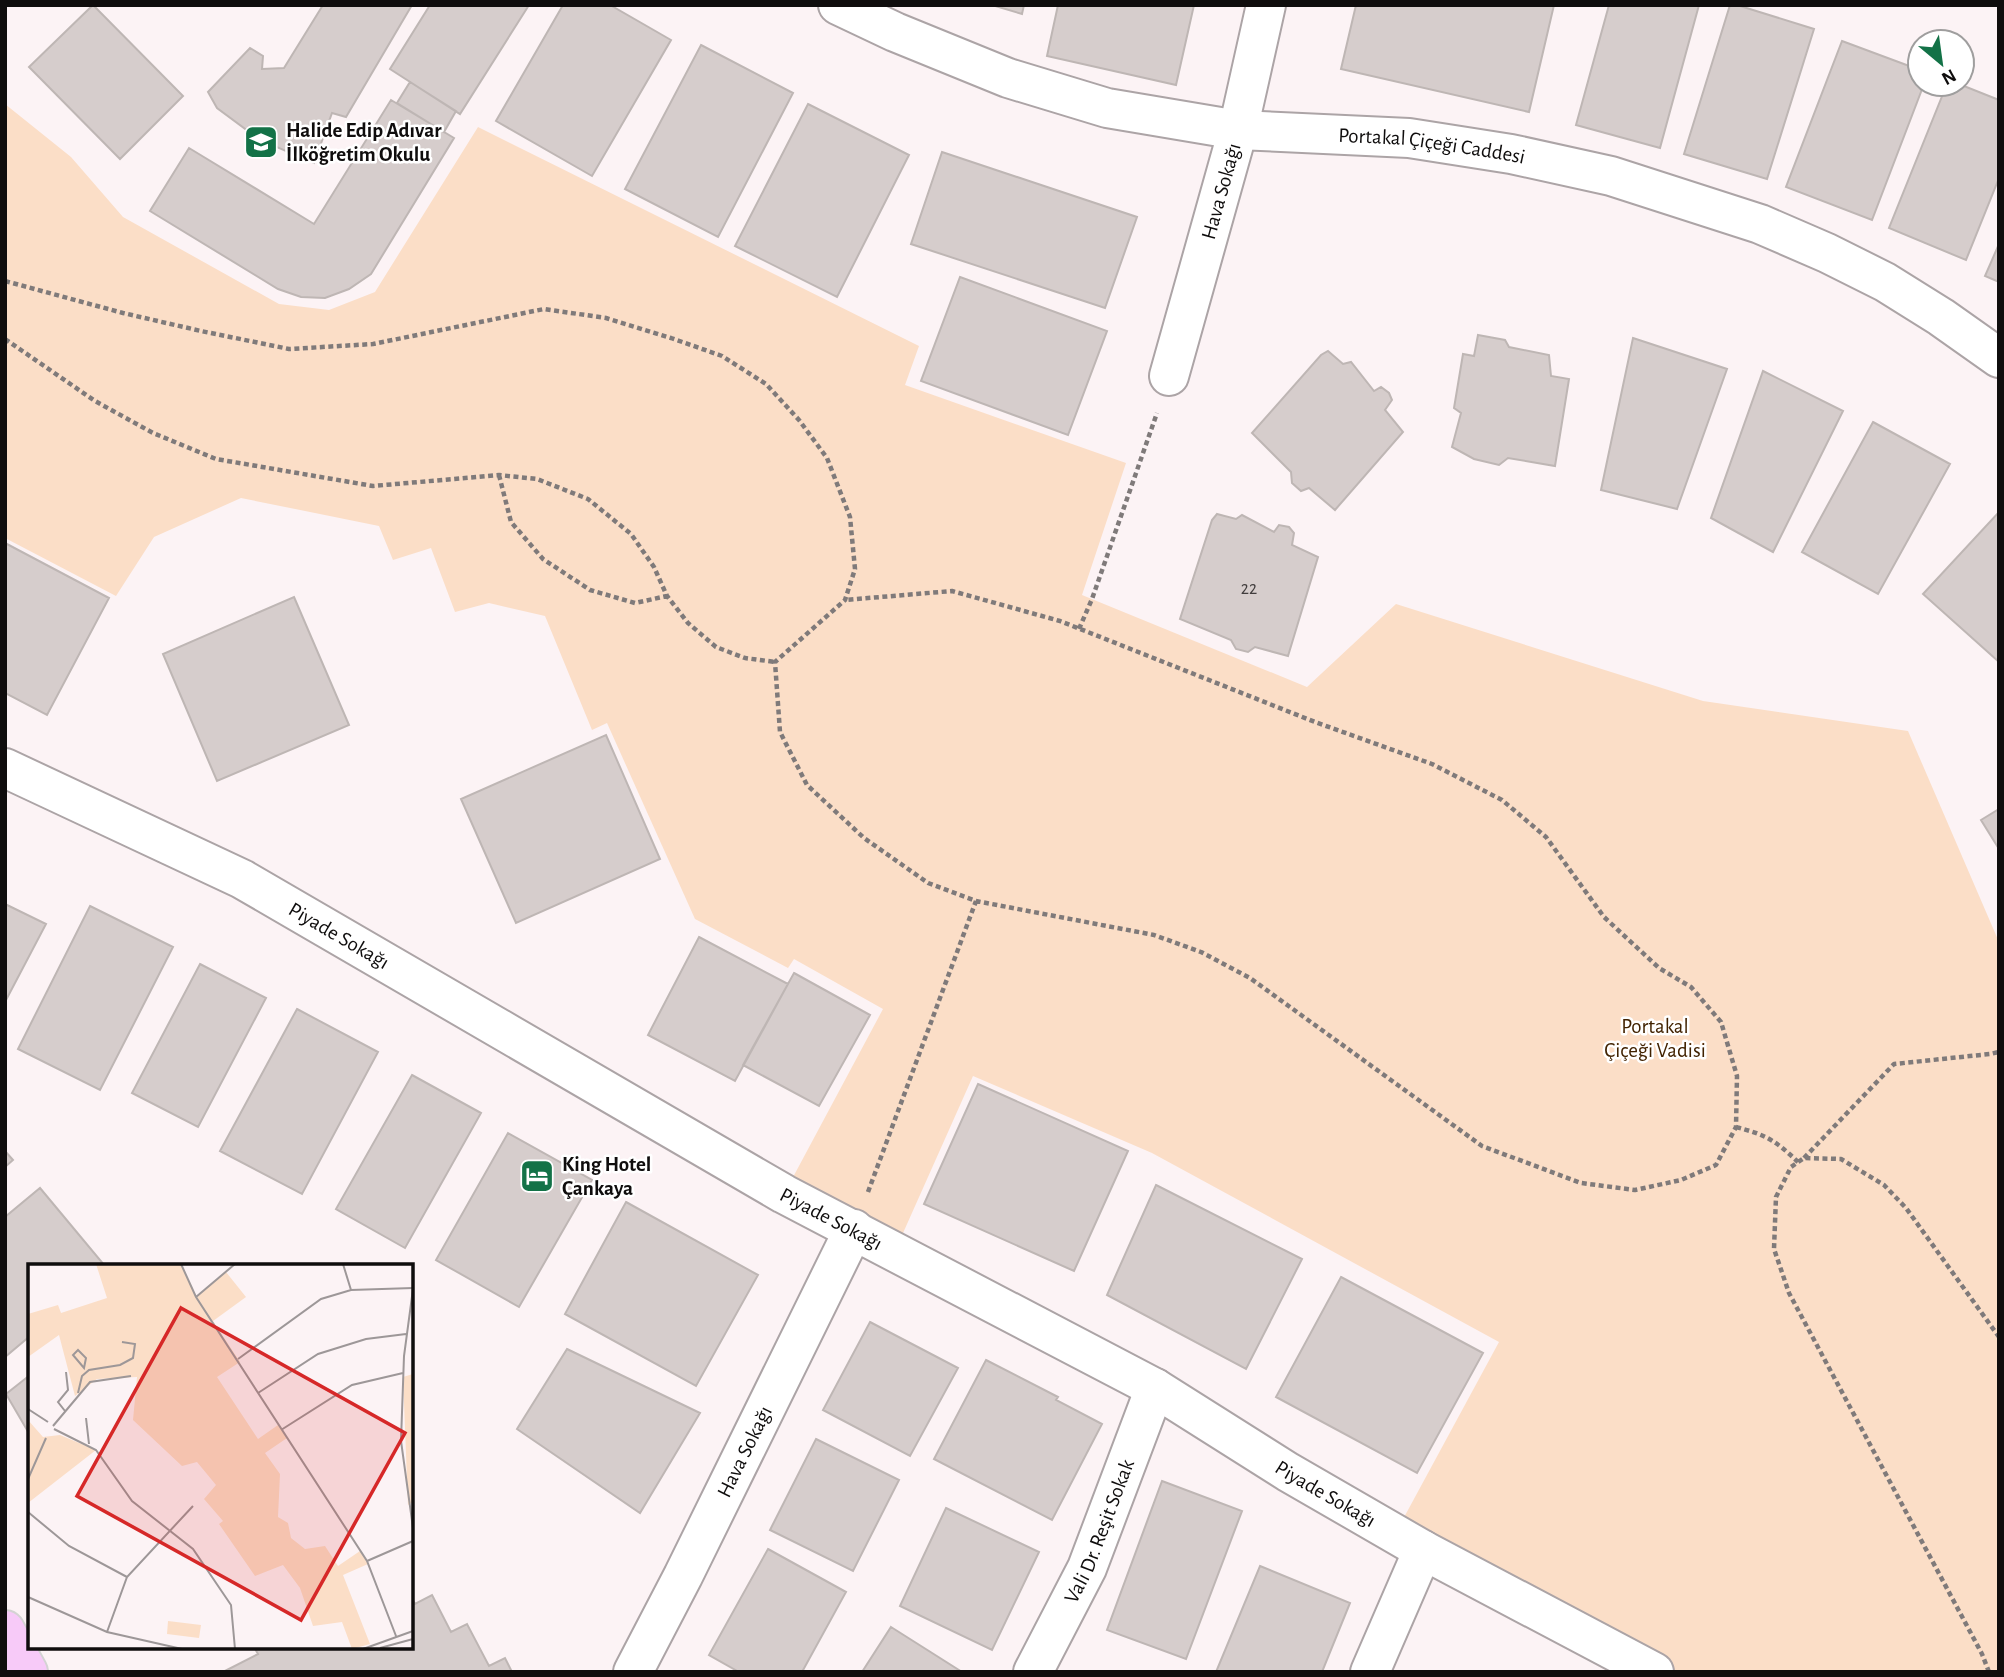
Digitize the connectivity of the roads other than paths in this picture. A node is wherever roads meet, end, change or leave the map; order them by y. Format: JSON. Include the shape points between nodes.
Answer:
{"nodes":[{"id":1,"x":838,"y":5,"type":"edge"},
{"id":2,"x":1266,"y":5,"type":"edge"},
{"id":3,"x":1238,"y":130,"type":"junction"},
{"id":4,"x":1999,"y":358,"type":"edge"},
{"id":5,"x":1169,"y":376,"type":"road end"},
{"id":6,"x":5,"y":768,"type":"edge"},
{"id":7,"x":853,"y":1229,"type":"junction"},
{"id":8,"x":1154,"y":1388,"type":"junction"},
{"id":9,"x":1423,"y":1550,"type":"junction"},
{"id":10,"x":5,"y":1630,"type":"edge"},
{"id":11,"x":28,"y":1672,"type":"edge"},
{"id":12,"x":633,"y":1672,"type":"edge"},
{"id":13,"x":1033,"y":1672,"type":"edge"},
{"id":14,"x":1370,"y":1672,"type":"edge"},
{"id":15,"x":1654,"y":1672,"type":"edge"}],
"edges":[{"from":1,"to":3,"type":"street","name":"Portakal Çiçeği Caddesi","via":[[1009,78],[1107,108]]},
{"from":2,"to":3,"type":"street","name":"Hava Sokağı"},
{"from":3,"to":4,"type":"street","name":"Portakal Çiçeği Caddesi","via":[[1409,138],[1611,176],[1760,224],[1827,253],[1885,282]]},
{"from":3,"to":5,"type":"street","name":"Hava Sokağı"},
{"from":6,"to":7,"type":"street","name":"Piyade Sokağı","via":[[242,879],[784,1194]]},
{"from":7,"to":8,"type":"street","name":"Piyade Sokağı"},
{"from":7,"to":12,"type":"street","name":"Hava Sokağı"},
{"from":8,"to":9,"type":"street","name":"Piyade Sokağı"},
{"from":8,"to":13,"type":"street","name":"Vali Dr. Reşit Sokak","via":[[1087,1568]]},
{"from":9,"to":14,"type":"street"},
{"from":9,"to":15,"type":"street","name":"Piyade Sokağı"},
{"from":10,"to":11,"type":"main road"}]}
